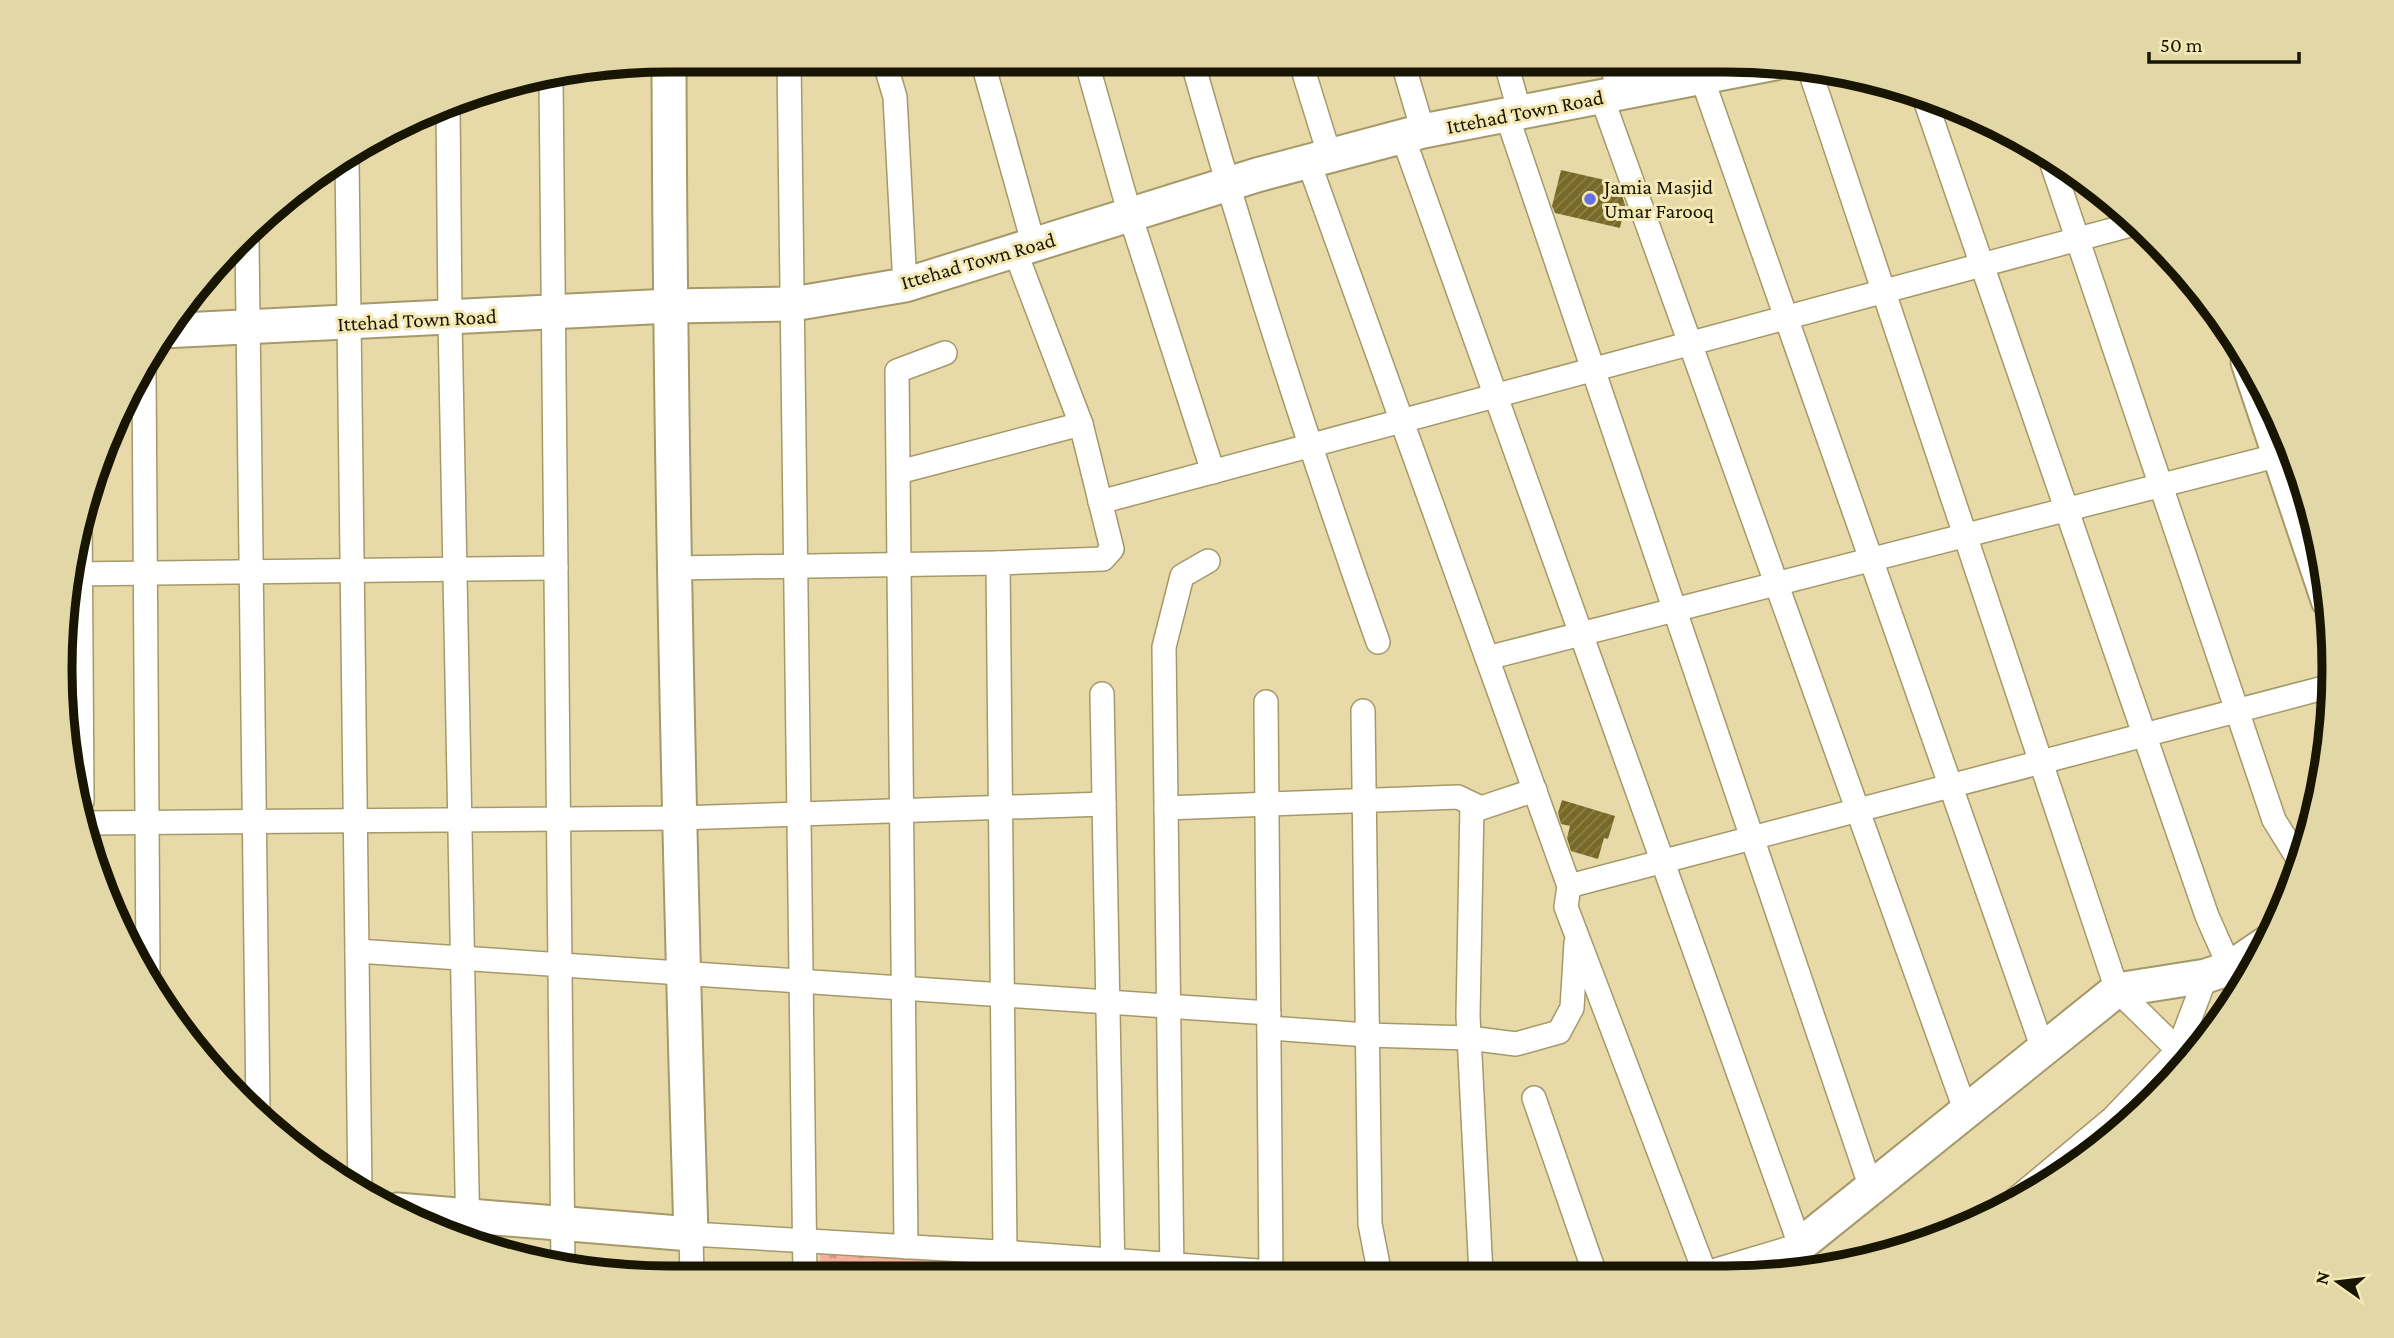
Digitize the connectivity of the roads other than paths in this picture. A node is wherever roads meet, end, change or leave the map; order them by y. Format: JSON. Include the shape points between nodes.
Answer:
{"nodes":[{"id":1,"x":669,"y":72,"type":"edge"},
{"id":2,"x":789,"y":72,"type":"edge"},
{"id":3,"x":888,"y":72,"type":"edge"},
{"id":4,"x":985,"y":72,"type":"edge"},
{"id":5,"x":1089,"y":72,"type":"edge"},
{"id":6,"x":1195,"y":72,"type":"edge"},
{"id":7,"x":1302,"y":72,"type":"edge"},
{"id":8,"x":1404,"y":72,"type":"edge"},
{"id":9,"x":1508,"y":72,"type":"edge"},
{"id":10,"x":1611,"y":72,"type":"edge"},
{"id":11,"x":1707,"y":72,"type":"edge"},
{"id":12,"x":1711,"y":72,"type":"edge"},
{"id":13,"x":1811,"y":78,"type":"edge"},
{"id":14,"x":551,"y":83,"type":"edge"},
{"id":15,"x":1612,"y":96,"type":"junction"},
{"id":16,"x":1927,"y":107,"type":"edge"},
{"id":17,"x":448,"y":114,"type":"edge"},
{"id":18,"x":1514,"y":115,"type":"junction"},
{"id":19,"x":1413,"y":134,"type":"junction"},
{"id":20,"x":1320,"y":160,"type":"junction"},
{"id":21,"x":347,"y":166,"type":"edge"},
{"id":22,"x":2054,"y":170,"type":"edge"},
{"id":23,"x":1227,"y":184,"type":"junction"},
{"id":24,"x":1130,"y":215,"type":"junction"},
{"id":25,"x":2126,"y":226,"type":"edge"},
{"id":26,"x":2078,"y":240,"type":"junction"},
{"id":27,"x":247,"y":247,"type":"edge"},
{"id":28,"x":1024,"y":249,"type":"junction"},
{"id":29,"x":1982,"y":265,"type":"junction"},
{"id":30,"x":905,"y":285,"type":"junction"},
{"id":31,"x":1884,"y":292,"type":"junction"},
{"id":32,"x":793,"y":304,"type":"junction"},
{"id":33,"x":670,"y":306,"type":"junction"},
{"id":34,"x":553,"y":313,"type":"junction"},
{"id":35,"x":450,"y":318,"type":"junction"},
{"id":36,"x":1786,"y":318,"type":"junction"},
{"id":37,"x":349,"y":324,"type":"junction"},
{"id":38,"x":248,"y":328,"type":"junction"},
{"id":39,"x":177,"y":330,"type":"edge"},
{"id":40,"x":1690,"y":344,"type":"junction"},
{"id":41,"x":945,"y":352,"type":"dead end"},
{"id":42,"x":1593,"y":370,"type":"junction"},
{"id":43,"x":144,"y":385,"type":"edge"},
{"id":44,"x":1495,"y":396,"type":"junction"},
{"id":45,"x":1401,"y":421,"type":"junction"},
{"id":46,"x":1081,"y":424,"type":"junction"},
{"id":47,"x":1309,"y":446,"type":"junction"},
{"id":48,"x":2283,"y":455,"type":"edge"},
{"id":49,"x":899,"y":472,"type":"junction"},
{"id":50,"x":1213,"y":472,"type":"junction"},
{"id":51,"x":2161,"y":486,"type":"junction"},
{"id":52,"x":1100,"y":502,"type":"junction"},
{"id":53,"x":2066,"y":510,"type":"junction"},
{"id":54,"x":1965,"y":536,"type":"junction"},
{"id":55,"x":1871,"y":560,"type":"junction"},
{"id":56,"x":1208,"y":561,"type":"dead end"},
{"id":57,"x":998,"y":563,"type":"junction"},
{"id":58,"x":900,"y":565,"type":"junction"},
{"id":59,"x":796,"y":566,"type":"junction"},
{"id":60,"x":556,"y":568,"type":"junction"},
{"id":61,"x":674,"y":568,"type":"junction"},
{"id":62,"x":455,"y":569,"type":"junction"},
{"id":63,"x":352,"y":570,"type":"junction"},
{"id":64,"x":251,"y":572,"type":"junction"},
{"id":65,"x":80,"y":574,"type":"edge"},
{"id":66,"x":145,"y":574,"type":"junction"},
{"id":67,"x":1777,"y":584,"type":"junction"},
{"id":68,"x":77,"y":589,"type":"edge"},
{"id":69,"x":1675,"y":611,"type":"junction"},
{"id":70,"x":1581,"y":635,"type":"junction"},
{"id":71,"x":1378,"y":642,"type":"dead end"},
{"id":72,"x":1487,"y":659,"type":"junction"},
{"id":73,"x":2321,"y":689,"type":"edge"},
{"id":74,"x":1102,"y":694,"type":"dead end"},
{"id":75,"x":1266,"y":702,"type":"dead end"},
{"id":76,"x":1363,"y":711,"type":"dead end"},
{"id":77,"x":2238,"y":711,"type":"junction"},
{"id":78,"x":2146,"y":735,"type":"junction"},
{"id":79,"x":2042,"y":762,"type":"junction"},
{"id":80,"x":81,"y":776,"type":"edge"},
{"id":81,"x":1951,"y":786,"type":"junction"},
{"id":82,"x":1535,"y":790,"type":"junction"},
{"id":83,"x":1363,"y":800,"type":"junction"},
{"id":84,"x":1104,"y":804,"type":"junction"},
{"id":85,"x":1267,"y":804,"type":"junction"},
{"id":86,"x":1472,"y":804,"type":"junction"},
{"id":87,"x":1001,"y":808,"type":"junction"},
{"id":88,"x":1166,"y":808,"type":"junction"},
{"id":89,"x":1858,"y":810,"type":"junction"},
{"id":90,"x":901,"y":811,"type":"junction"},
{"id":91,"x":799,"y":814,"type":"junction"},
{"id":92,"x":678,"y":818,"type":"junction"},
{"id":93,"x":559,"y":819,"type":"junction"},
{"id":94,"x":356,"y":820,"type":"junction"},
{"id":95,"x":460,"y":820,"type":"junction"},
{"id":96,"x":254,"y":821,"type":"junction"},
{"id":97,"x":147,"y":822,"type":"junction"},
{"id":98,"x":92,"y":823,"type":"edge"},
{"id":99,"x":1753,"y":838,"type":"junction"},
{"id":100,"x":2294,"y":852,"type":"edge"},
{"id":101,"x":1663,"y":861,"type":"junction"},
{"id":102,"x":1569,"y":886,"type":"junction"},
{"id":103,"x":1576,"y":933,"type":"junction"},
{"id":104,"x":357,"y":951,"type":"junction"},
{"id":105,"x":463,"y":959,"type":"junction"},
{"id":106,"x":2247,"y":960,"type":"edge"},
{"id":107,"x":148,"y":961,"type":"edge"},
{"id":108,"x":560,"y":966,"type":"junction"},
{"id":109,"x":2230,"y":973,"type":"edge"},
{"id":110,"x":683,"y":974,"type":"junction"},
{"id":111,"x":801,"y":982,"type":"junction"},
{"id":112,"x":902,"y":989,"type":"junction"},
{"id":113,"x":2117,"y":990,"type":"junction"},
{"id":114,"x":1003,"y":995,"type":"junction"},
{"id":115,"x":1108,"y":1002,"type":"junction"},
{"id":116,"x":1169,"y":1006,"type":"junction"},
{"id":117,"x":1269,"y":1020,"type":"junction"},
{"id":118,"x":1367,"y":1035,"type":"junction"},
{"id":119,"x":1469,"y":1038,"type":"junction"},
{"id":120,"x":2194,"y":1038,"type":"edge"},
{"id":121,"x":2043,"y":1049,"type":"junction"},
{"id":122,"x":2183,"y":1052,"type":"edge"},
{"id":123,"x":1534,"y":1098,"type":"dead end"},
{"id":124,"x":258,"y":1101,"type":"edge"},
{"id":125,"x":1966,"y":1112,"type":"junction"},
{"id":126,"x":360,"y":1180,"type":"edge"},
{"id":127,"x":1871,"y":1188,"type":"junction"},
{"id":128,"x":440,"y":1221,"type":"edge"},
{"id":129,"x":562,"y":1224,"type":"junction"},
{"id":130,"x":468,"y":1228,"type":"edge"},
{"id":131,"x":691,"y":1234,"type":"junction"},
{"id":132,"x":804,"y":1241,"type":"junction"},
{"id":133,"x":1800,"y":1245,"type":"junction"},
{"id":134,"x":906,"y":1247,"type":"junction"},
{"id":135,"x":1010,"y":1252,"type":"junction"},
{"id":136,"x":563,"y":1257,"type":"edge"},
{"id":137,"x":1789,"y":1262,"type":"edge"},
{"id":138,"x":692,"y":1266,"type":"edge"},
{"id":139,"x":805,"y":1266,"type":"edge"},
{"id":140,"x":1013,"y":1266,"type":"edge"},
{"id":141,"x":1099,"y":1266,"type":"edge"},
{"id":142,"x":1112,"y":1266,"type":"edge"},
{"id":143,"x":1172,"y":1266,"type":"edge"},
{"id":144,"x":1271,"y":1266,"type":"edge"},
{"id":145,"x":1378,"y":1266,"type":"edge"},
{"id":146,"x":1481,"y":1266,"type":"edge"},
{"id":147,"x":1592,"y":1266,"type":"edge"},
{"id":148,"x":1701,"y":1266,"type":"edge"},
{"id":149,"x":1728,"y":1266,"type":"edge"}],
"edges":[{"from":1,"to":33,"type":"street"},
{"from":2,"to":32,"type":"street"},
{"from":3,"to":30,"type":"street","via":[[895,97]]},
{"from":4,"to":28,"type":"street"},
{"from":5,"to":24,"type":"street"},
{"from":6,"to":23,"type":"street"},
{"from":7,"to":20,"type":"street"},
{"from":8,"to":19,"type":"street"},
{"from":9,"to":18,"type":"street"},
{"from":10,"to":15,"type":"street"},
{"from":11,"to":15,"type":"street","name":"Ittehad Town Road"},
{"from":12,"to":36,"type":"street"},
{"from":13,"to":31,"type":"street"},
{"from":14,"to":34,"type":"street"},
{"from":15,"to":18,"type":"street","name":"Ittehad Town Road"},
{"from":15,"to":40,"type":"street"},
{"from":16,"to":29,"type":"street"},
{"from":17,"to":35,"type":"street"},
{"from":18,"to":19,"type":"street","name":"Ittehad Town Road"},
{"from":18,"to":42,"type":"street"},
{"from":19,"to":20,"type":"street","name":"Ittehad Town Road"},
{"from":19,"to":44,"type":"street"},
{"from":20,"to":23,"type":"street","name":"Ittehad Town Road"},
{"from":20,"to":45,"type":"street"},
{"from":21,"to":37,"type":"street"},
{"from":22,"to":26,"type":"street"},
{"from":23,"to":24,"type":"street","name":"Ittehad Town Road"},
{"from":23,"to":47,"type":"street"},
{"from":24,"to":28,"type":"street","name":"Ittehad Town Road"},
{"from":24,"to":50,"type":"street"},
{"from":25,"to":26,"type":"street"},
{"from":26,"to":29,"type":"street"},
{"from":26,"to":51,"type":"street"},
{"from":27,"to":38,"type":"street"},
{"from":28,"to":30,"type":"street","name":"Ittehad Town Road"},
{"from":28,"to":46,"type":"street"},
{"from":29,"to":31,"type":"street"},
{"from":29,"to":53,"type":"street"},
{"from":30,"to":32,"type":"street","name":"Ittehad Town Road"},
{"from":31,"to":36,"type":"street"},
{"from":31,"to":54,"type":"street"},
{"from":32,"to":33,"type":"street","name":"Ittehad Town Road"},
{"from":32,"to":59,"type":"street"},
{"from":33,"to":34,"type":"street","name":"Ittehad Town Road"},
{"from":33,"to":61,"type":"street"},
{"from":34,"to":35,"type":"street","name":"Ittehad Town Road"},
{"from":34,"to":60,"type":"street"},
{"from":35,"to":37,"type":"street","name":"Ittehad Town Road"},
{"from":35,"to":62,"type":"street"},
{"from":36,"to":40,"type":"street"},
{"from":36,"to":55,"type":"street"},
{"from":37,"to":38,"type":"street","name":"Ittehad Town Road"},
{"from":37,"to":63,"type":"street"},
{"from":38,"to":39,"type":"street","name":"Ittehad Town Road"},
{"from":38,"to":64,"type":"street"},
{"from":40,"to":42,"type":"street"},
{"from":40,"to":67,"type":"street"},
{"from":41,"to":49,"type":"street","via":[[897,371]]},
{"from":42,"to":44,"type":"street"},
{"from":42,"to":69,"type":"street"},
{"from":43,"to":66,"type":"street"},
{"from":44,"to":45,"type":"street"},
{"from":44,"to":70,"type":"street"},
{"from":45,"to":47,"type":"street"},
{"from":45,"to":72,"type":"street"},
{"from":46,"to":49,"type":"street"},
{"from":46,"to":52,"type":"street"},
{"from":47,"to":50,"type":"street"},
{"from":47,"to":71,"type":"street"},
{"from":48,"to":51,"type":"street"},
{"from":49,"to":58,"type":"street"},
{"from":50,"to":52,"type":"street"},
{"from":51,"to":53,"type":"street"},
{"from":51,"to":77,"type":"street"},
{"from":52,"to":57,"type":"street","via":[[1112,549],[1103,559]]},
{"from":53,"to":54,"type":"street"},
{"from":53,"to":78,"type":"street"},
{"from":54,"to":55,"type":"street"},
{"from":54,"to":79,"type":"street"},
{"from":55,"to":67,"type":"street"},
{"from":55,"to":81,"type":"street"},
{"from":56,"to":88,"type":"street","via":[[1182,576],[1164,648]]},
{"from":57,"to":58,"type":"street"},
{"from":57,"to":87,"type":"street"},
{"from":58,"to":59,"type":"street"},
{"from":58,"to":90,"type":"street"},
{"from":59,"to":61,"type":"street"},
{"from":59,"to":91,"type":"street"},
{"from":60,"to":62,"type":"street"},
{"from":60,"to":93,"type":"street"},
{"from":61,"to":92,"type":"street"},
{"from":62,"to":63,"type":"street"},
{"from":62,"to":95,"type":"street"},
{"from":63,"to":64,"type":"street"},
{"from":63,"to":94,"type":"street"},
{"from":64,"to":66,"type":"street"},
{"from":64,"to":96,"type":"street"},
{"from":65,"to":66,"type":"street"},
{"from":66,"to":97,"type":"street"},
{"from":67,"to":69,"type":"street"},
{"from":67,"to":89,"type":"street"},
{"from":68,"to":80,"type":"street"},
{"from":69,"to":70,"type":"street"},
{"from":69,"to":99,"type":"street"},
{"from":70,"to":72,"type":"street"},
{"from":70,"to":101,"type":"street"},
{"from":72,"to":82,"type":"street"},
{"from":73,"to":77,"type":"street"},
{"from":74,"to":84,"type":"street"},
{"from":75,"to":85,"type":"street"},
{"from":76,"to":83,"type":"street"},
{"from":77,"to":78,"type":"street"},
{"from":77,"to":100,"type":"street","via":[[2274,820]]},
{"from":78,"to":79,"type":"street"},
{"from":78,"to":109,"type":"street"},
{"from":79,"to":81,"type":"street"},
{"from":79,"to":113,"type":"street"},
{"from":81,"to":89,"type":"street"},
{"from":81,"to":121,"type":"street"},
{"from":82,"to":86,"type":"street","via":[[1481,808]]},
{"from":82,"to":102,"type":"street"},
{"from":83,"to":85,"type":"street"},
{"from":83,"to":86,"type":"street","via":[[1458,797]]},
{"from":83,"to":118,"type":"street"},
{"from":84,"to":87,"type":"street"},
{"from":84,"to":115,"type":"street"},
{"from":85,"to":88,"type":"street"},
{"from":85,"to":117,"type":"street"},
{"from":86,"to":119,"type":"street"},
{"from":87,"to":90,"type":"street"},
{"from":87,"to":114,"type":"street"},
{"from":88,"to":116,"type":"street"},
{"from":89,"to":99,"type":"street"},
{"from":89,"to":125,"type":"street"},
{"from":90,"to":91,"type":"street"},
{"from":90,"to":112,"type":"street"},
{"from":91,"to":92,"type":"street"},
{"from":91,"to":111,"type":"street"},
{"from":92,"to":93,"type":"street"},
{"from":92,"to":110,"type":"street"},
{"from":93,"to":95,"type":"street"},
{"from":93,"to":108,"type":"street"},
{"from":94,"to":95,"type":"street"},
{"from":94,"to":96,"type":"street"},
{"from":94,"to":104,"type":"street"},
{"from":95,"to":105,"type":"street"},
{"from":96,"to":97,"type":"street"},
{"from":96,"to":124,"type":"street"},
{"from":97,"to":98,"type":"street"},
{"from":97,"to":107,"type":"street"},
{"from":99,"to":101,"type":"street"},
{"from":99,"to":127,"type":"street"},
{"from":101,"to":102,"type":"street"},
{"from":101,"to":133,"type":"street"},
{"from":102,"to":103,"type":"street","via":[[1566,907]]},
{"from":103,"to":119,"type":"street","via":[[1572,1008],[1559,1032],[1516,1044]]},
{"from":103,"to":148,"type":"street"},
{"from":104,"to":105,"type":"street"},
{"from":104,"to":126,"type":"street"},
{"from":105,"to":108,"type":"street"},
{"from":105,"to":130,"type":"street"},
{"from":106,"to":109,"type":"street"},
{"from":108,"to":110,"type":"street"},
{"from":108,"to":129,"type":"street"},
{"from":109,"to":113,"type":"street"},
{"from":109,"to":120,"type":"street"},
{"from":110,"to":111,"type":"street"},
{"from":110,"to":131,"type":"street"},
{"from":111,"to":112,"type":"street"},
{"from":111,"to":132,"type":"street"},
{"from":112,"to":114,"type":"street"},
{"from":112,"to":134,"type":"street"},
{"from":113,"to":121,"type":"street"},
{"from":113,"to":122,"type":"street"},
{"from":114,"to":115,"type":"street"},
{"from":114,"to":135,"type":"street"},
{"from":115,"to":116,"type":"street"},
{"from":115,"to":142,"type":"street"},
{"from":116,"to":117,"type":"street"},
{"from":116,"to":143,"type":"street"},
{"from":117,"to":118,"type":"street"},
{"from":117,"to":144,"type":"street"},
{"from":118,"to":119,"type":"street"},
{"from":118,"to":145,"type":"street","via":[[1370,1224]]},
{"from":119,"to":146,"type":"street"},
{"from":121,"to":125,"type":"street"},
{"from":123,"to":147,"type":"street"},
{"from":125,"to":127,"type":"street"},
{"from":127,"to":133,"type":"street"},
{"from":128,"to":130,"type":"street"},
{"from":129,"to":130,"type":"street"},
{"from":129,"to":131,"type":"street"},
{"from":129,"to":136,"type":"street"},
{"from":131,"to":132,"type":"street"},
{"from":131,"to":138,"type":"street"},
{"from":132,"to":134,"type":"street"},
{"from":132,"to":139,"type":"street"},
{"from":133,"to":137,"type":"street"},
{"from":133,"to":149,"type":"street"},
{"from":134,"to":135,"type":"street"},
{"from":135,"to":140,"type":"street"},
{"from":135,"to":141,"type":"street"}]}
